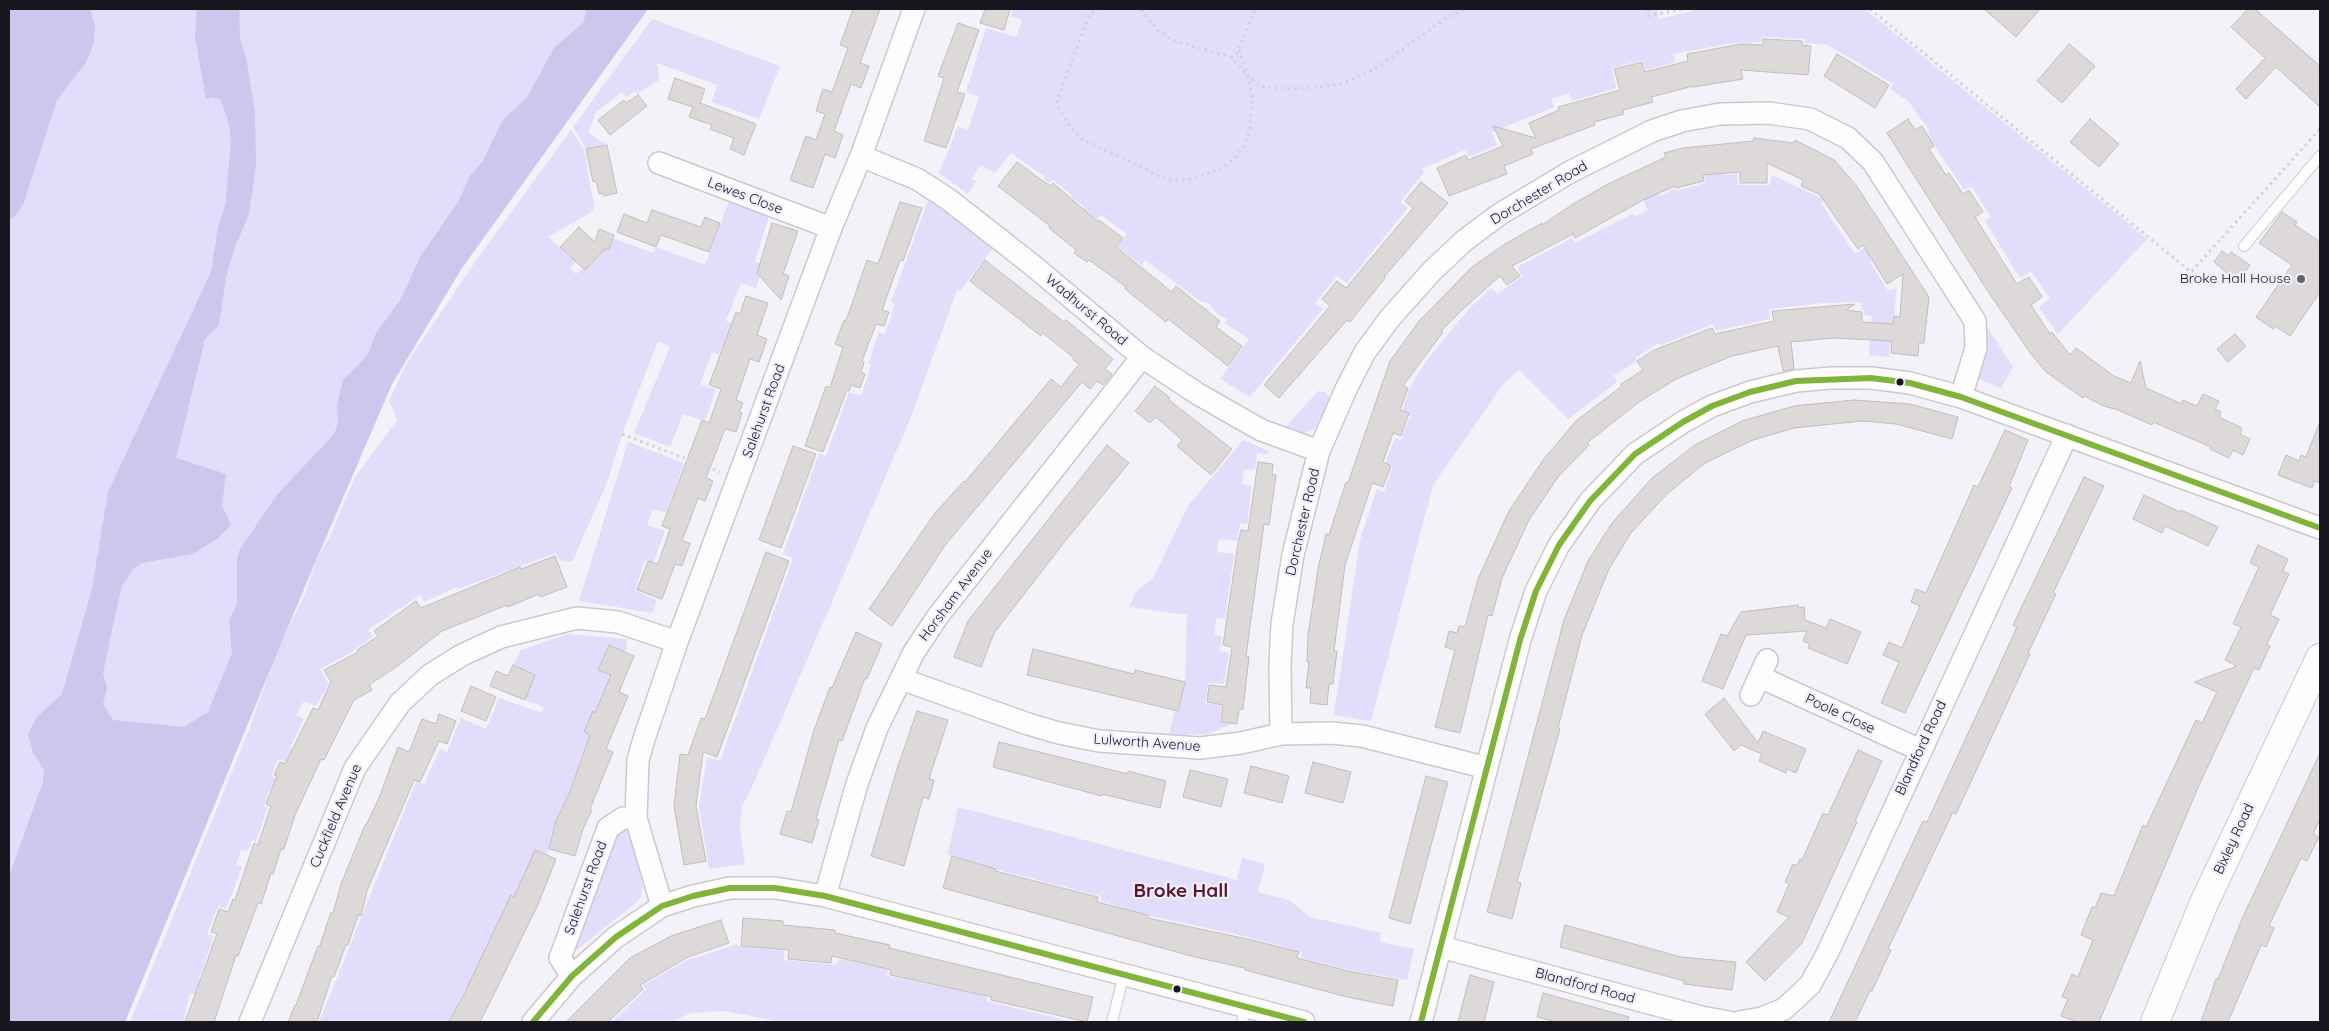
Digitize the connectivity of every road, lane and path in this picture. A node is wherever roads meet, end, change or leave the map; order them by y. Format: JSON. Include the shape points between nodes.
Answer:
{"nodes":[{"id":1,"x":914,"y":9,"type":"edge"},
{"id":2,"x":1100,"y":9,"type":"edge"},
{"id":3,"x":1141,"y":9,"type":"edge"},
{"id":4,"x":1255,"y":9,"type":"edge"},
{"id":5,"x":1464,"y":9,"type":"edge"},
{"id":6,"x":1648,"y":9,"type":"edge"},
{"id":7,"x":1683,"y":9,"type":"edge"},
{"id":8,"x":1870,"y":9,"type":"edge"},
{"id":9,"x":1239,"y":50,"type":"junction"},
{"id":10,"x":1231,"y":57,"type":"junction"},
{"id":11,"x":1248,"y":77,"type":"junction"},
{"id":12,"x":2320,"y":129,"type":"edge"},
{"id":13,"x":861,"y":156,"type":"junction"},
{"id":14,"x":2319,"y":161,"type":"edge"},
{"id":15,"x":659,"y":163,"type":"dead end"},
{"id":16,"x":831,"y":228,"type":"junction"},
{"id":17,"x":2244,"y":246,"type":"dead end"},
{"id":18,"x":1142,"y":357,"type":"junction"},
{"id":19,"x":1961,"y":397,"type":"junction"},
{"id":20,"x":622,"y":434,"type":"dead end"},
{"id":21,"x":2067,"y":435,"type":"junction"},
{"id":22,"x":1319,"y":451,"type":"junction"},
{"id":23,"x":739,"y":480,"type":"junction"},
{"id":24,"x":2320,"y":528,"type":"edge"},
{"id":25,"x":677,"y":642,"type":"junction"},
{"id":26,"x":2320,"y":658,"type":"edge"},
{"id":27,"x":1759,"y":677,"type":"dead end"},
{"id":28,"x":901,"y":679,"type":"junction"},
{"id":29,"x":1281,"y":734,"type":"junction"},
{"id":30,"x":1920,"y":750,"type":"junction"},
{"id":31,"x":1487,"y":768,"type":"junction"},
{"id":32,"x":636,"y":818,"type":"junction"},
{"id":33,"x":825,"y":896,"type":"junction"},
{"id":34,"x":662,"y":906,"type":"junction"},
{"id":35,"x":1441,"y":947,"type":"junction"},
{"id":36,"x":1124,"y":974,"type":"junction"},
{"id":37,"x":572,"y":976,"type":"junction"},
{"id":38,"x":1244,"y":1014,"type":"edge"},
{"id":39,"x":1294,"y":1021,"type":"edge"},
{"id":40,"x":250,"y":1022,"type":"edge"},
{"id":41,"x":533,"y":1022,"type":"edge"},
{"id":42,"x":1112,"y":1022,"type":"edge"},
{"id":43,"x":1421,"y":1022,"type":"edge"},
{"id":44,"x":1729,"y":1022,"type":"edge"},
{"id":45,"x":1738,"y":1022,"type":"edge"},
{"id":46,"x":2156,"y":1022,"type":"edge"}],
"edges":[{"from":1,"to":13,"type":"street","name":"Salehurst Road"},
{"from":2,"to":11,"type":"path","via":[[1089,15],[1057,100],[1058,107],[1072,130],[1083,140],[1160,177],[1192,179],[1222,168],[1235,158],[1245,145],[1250,129],[1252,96]]},
{"from":3,"to":10,"type":"path","via":[[1156,30],[1174,41]]},
{"from":4,"to":9,"type":"path"},
{"from":5,"to":11,"type":"path","via":[[1443,20],[1375,69],[1344,83],[1295,89],[1263,87]]},
{"from":6,"to":7,"type":"path","via":[[1648,16]]},
{"from":8,"to":12,"type":"path","via":[[2191,272]]},
{"from":9,"to":10,"type":"path","via":[[1236,56]]},
{"from":9,"to":11,"type":"path"},
{"from":10,"to":11,"type":"path"},
{"from":13,"to":16,"type":"street","name":"Salehurst Road"},
{"from":13,"to":18,"type":"street","name":"Wadhurst Road","via":[[917,179],[948,199]]},
{"from":14,"to":17,"type":"lane"},
{"from":15,"to":16,"type":"street","name":"Lewes Close"},
{"from":16,"to":23,"type":"street","name":"Salehurst Road"},
{"from":18,"to":22,"type":"street","name":"Wadhurst Road","via":[[1261,430]]},
{"from":18,"to":28,"type":"street","name":"Horsham Avenue","via":[[938,616]]},
{"from":19,"to":21,"type":"street"},
{"from":19,"to":22,"type":"street","name":"Dorchester Road","via":[[1976,348],[1975,321],[1873,162],[1848,138],[1810,118],[1769,113],[1720,114],[1652,131],[1570,172],[1500,214],[1465,240],[1414,291],[1365,352]]},
{"from":19,"to":31,"type":"street","via":[[1910,383],[1871,378],[1796,382],[1750,392],[1712,406],[1636,454],[1590,501],[1558,545],[1536,591]]},
{"from":20,"to":23,"type":"path"},
{"from":21,"to":24,"type":"street"},
{"from":21,"to":30,"type":"street","name":"Blandford Road"},
{"from":22,"to":29,"type":"street","name":"Dorchester Road","via":[[1293,555],[1282,624]]},
{"from":23,"to":25,"type":"street","name":"Salehurst Road"},
{"from":25,"to":32,"type":"street","name":"Salehurst Road","via":[[638,760]]},
{"from":25,"to":40,"type":"street","name":"Cuckfield Avenue","via":[[618,622],[577,618],[501,638],[462,655],[430,676],[400,703],[355,768]]},
{"from":26,"to":46,"type":"main road","name":"Bixley Road","via":[[2204,903]]},
{"from":27,"to":30,"type":"street","name":"Poole Close"},
{"from":28,"to":29,"type":"street","name":"Lulworth Avenue","via":[[1028,724],[1099,741],[1200,748]]},
{"from":28,"to":33,"type":"street","name":"Horsham Avenue","via":[[877,728],[860,775]]},
{"from":29,"to":31,"type":"street","name":"Lulworth Avenue","via":[[1362,736]]},
{"from":30,"to":45,"type":"street","name":"Blandford Road","via":[[1810,985],[1784,1009],[1762,1018]]},
{"from":31,"to":35,"type":"street"},
{"from":32,"to":34,"type":"street","name":"Salehurst Road"},
{"from":32,"to":37,"type":"street","name":"Salehurst Road","via":[[623,818],[608,828],[560,958]]},
{"from":33,"to":34,"type":"street","via":[[774,888],[730,888]]},
{"from":33,"to":36,"type":"street"},
{"from":34,"to":37,"type":"street","via":[[616,937]]},
{"from":35,"to":43,"type":"street"},
{"from":35,"to":44,"type":"street","name":"Blandford Road"},
{"from":36,"to":38,"type":"street"},
{"from":36,"to":42,"type":"lane"},
{"from":37,"to":41,"type":"street"},
{"from":38,"to":39,"type":"street"}]}
